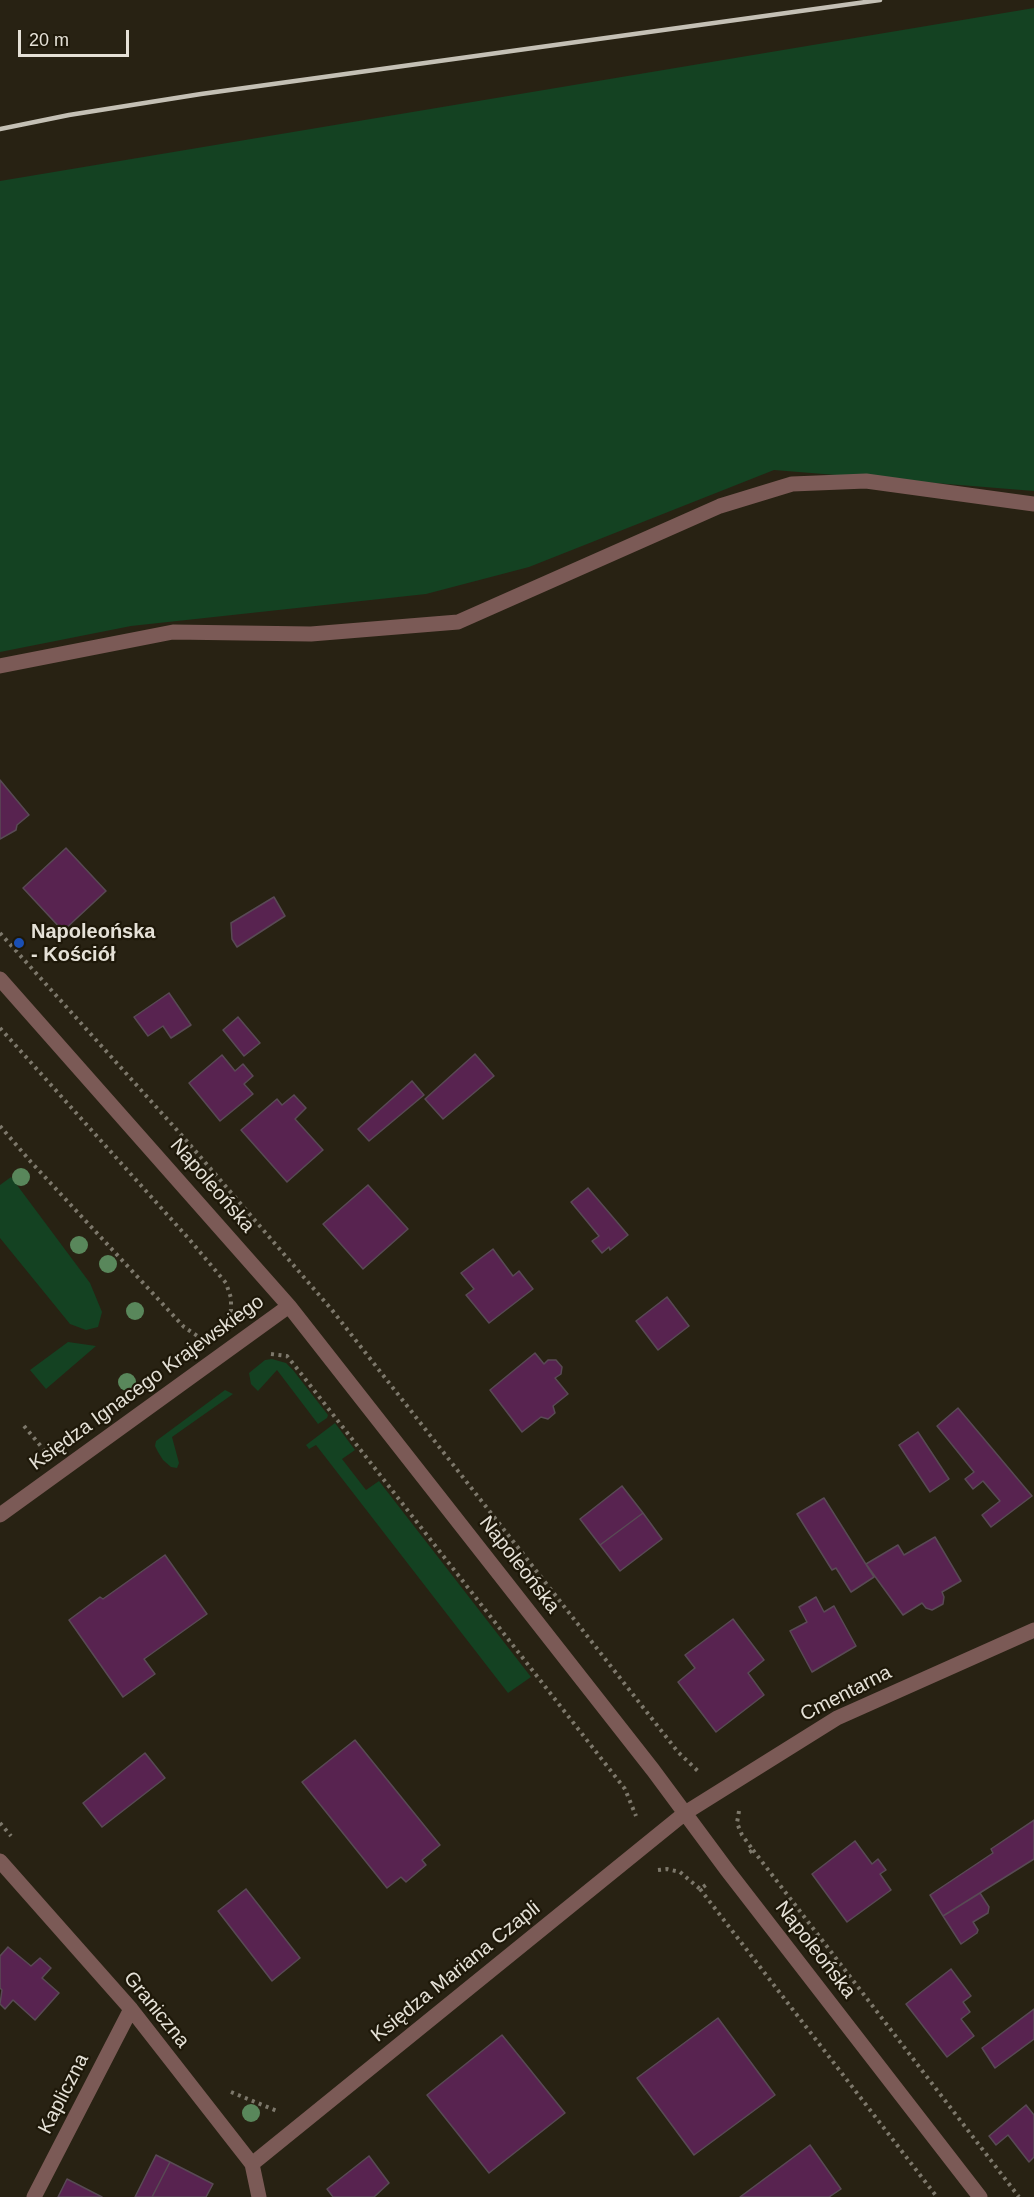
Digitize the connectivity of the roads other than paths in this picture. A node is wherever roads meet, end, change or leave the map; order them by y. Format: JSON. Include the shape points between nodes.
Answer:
{"nodes":[{"id":1,"x":1034,"y":504,"type":"edge"},
{"id":2,"x":0,"y":666,"type":"edge"},
{"id":3,"x":0,"y":979,"type":"edge"},
{"id":4,"x":289,"y":1306,"type":"junction"},
{"id":5,"x":0,"y":1515,"type":"edge"},
{"id":6,"x":1034,"y":1630,"type":"edge"},
{"id":7,"x":685,"y":1813,"type":"junction"},
{"id":8,"x":0,"y":1861,"type":"edge"},
{"id":9,"x":130,"y":2009,"type":"junction"},
{"id":10,"x":252,"y":2163,"type":"junction"},
{"id":11,"x":34,"y":2197,"type":"edge"},
{"id":12,"x":259,"y":2197,"type":"edge"},
{"id":13,"x":980,"y":2197,"type":"edge"}],
"edges":[{"from":1,"to":2,"type":"street","via":[[866,481],[792,484],[720,506],[458,622],[311,634],[173,632]]},
{"from":3,"to":4,"type":"street","name":"Napoleońska"},
{"from":4,"to":5,"type":"street","name":"Księdza Ignacego Krajewskiego"},
{"from":4,"to":7,"type":"street","name":"Napoleońska"},
{"from":6,"to":7,"type":"street","name":"Cmentarna","via":[[837,1718]]},
{"from":7,"to":10,"type":"street","name":"Księdza Mariana Czapli"},
{"from":7,"to":13,"type":"street","name":"Napoleońska"},
{"from":8,"to":9,"type":"street","name":"Graniczna"},
{"from":9,"to":10,"type":"street","name":"Graniczna"},
{"from":9,"to":11,"type":"street","name":"Kapliczna"},
{"from":10,"to":12,"type":"street","name":"Graniczna"}]}
